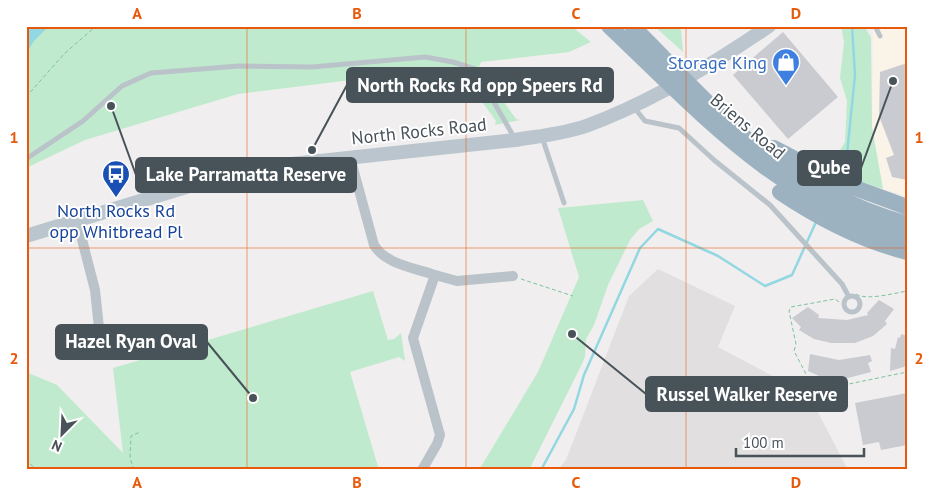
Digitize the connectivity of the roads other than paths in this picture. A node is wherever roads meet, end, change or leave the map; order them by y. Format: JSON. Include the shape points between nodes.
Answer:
{"nodes":[{"id":1,"x":609,"y":26,"type":"edge"},
{"id":2,"x":632,"y":26,"type":"edge"},
{"id":3,"x":769,"y":26,"type":"edge"},
{"id":4,"x":874,"y":26,"type":"edge"},
{"id":5,"x":880,"y":36,"type":"dead end"},
{"id":6,"x":661,"y":65,"type":"junction"},
{"id":7,"x":693,"y":97,"type":"junction"},
{"id":8,"x":633,"y":106,"type":"junction"},
{"id":9,"x":542,"y":136,"type":"junction"},
{"id":10,"x":515,"y":140,"type":"junction"},
{"id":11,"x":350,"y":157,"type":"junction"},
{"id":12,"x":26,"y":159,"type":"edge"},
{"id":13,"x":807,"y":188,"type":"junction"},
{"id":14,"x":564,"y":203,"type":"dead end"},
{"id":15,"x":907,"y":207,"type":"edge"},
{"id":16,"x":852,"y":211,"type":"junction"},
{"id":17,"x":77,"y":220,"type":"junction"},
{"id":18,"x":907,"y":224,"type":"edge"},
{"id":19,"x":26,"y":236,"type":"edge"},
{"id":20,"x":907,"y":237,"type":"edge"},
{"id":21,"x":907,"y":252,"type":"edge"},
{"id":22,"x":435,"y":275,"type":"junction"},
{"id":23,"x":513,"y":276,"type":"road end"},
{"id":24,"x":849,"y":297,"type":"dead end"},
{"id":25,"x":102,"y":347,"type":"dead end"},
{"id":26,"x":422,"y":470,"type":"edge"}],
"edges":[{"from":1,"to":6,"type":"highway"},
{"from":2,"to":6,"type":"highway"},
{"from":3,"to":8,"type":"main road","name":"North Rocks Road","via":[[703,68]]},
{"from":4,"to":5,"type":"lane"},
{"from":6,"to":7,"type":"highway"},
{"from":7,"to":13,"type":"highway"},
{"from":7,"to":13,"type":"highway","via":[[746,166]]},
{"from":8,"to":9,"type":"main road","name":"North Rocks Road","via":[[584,126]]},
{"from":8,"to":24,"type":"lane","via":[[645,121],[679,128],[770,204],[817,254]]},
{"from":9,"to":10,"type":"main road","name":"North Rocks Road"},
{"from":9,"to":14,"type":"lane"},
{"from":10,"to":11,"type":"main road","name":"North Rocks Road"},
{"from":10,"to":12,"type":"lane","via":[[475,69],[425,58],[312,67],[239,66],[151,73],[122,86],[83,121]]},
{"from":11,"to":17,"type":"main road","name":"North Rocks Road","via":[[245,169]]},
{"from":11,"to":22,"type":"street","via":[[378,252]]},
{"from":13,"to":16,"type":"highway"},
{"from":13,"to":16,"type":"highway"},
{"from":15,"to":16,"type":"highway"},
{"from":16,"to":18,"type":"highway"},
{"from":16,"to":20,"type":"highway"},
{"from":16,"to":21,"type":"highway","via":[[872,242]]},
{"from":17,"to":19,"type":"main road","name":"North Rocks Road"},
{"from":17,"to":25,"type":"street","via":[[95,290]]},
{"from":22,"to":23,"type":"street","via":[[457,281]]},
{"from":22,"to":26,"type":"street","via":[[413,338],[440,435]]}]}
